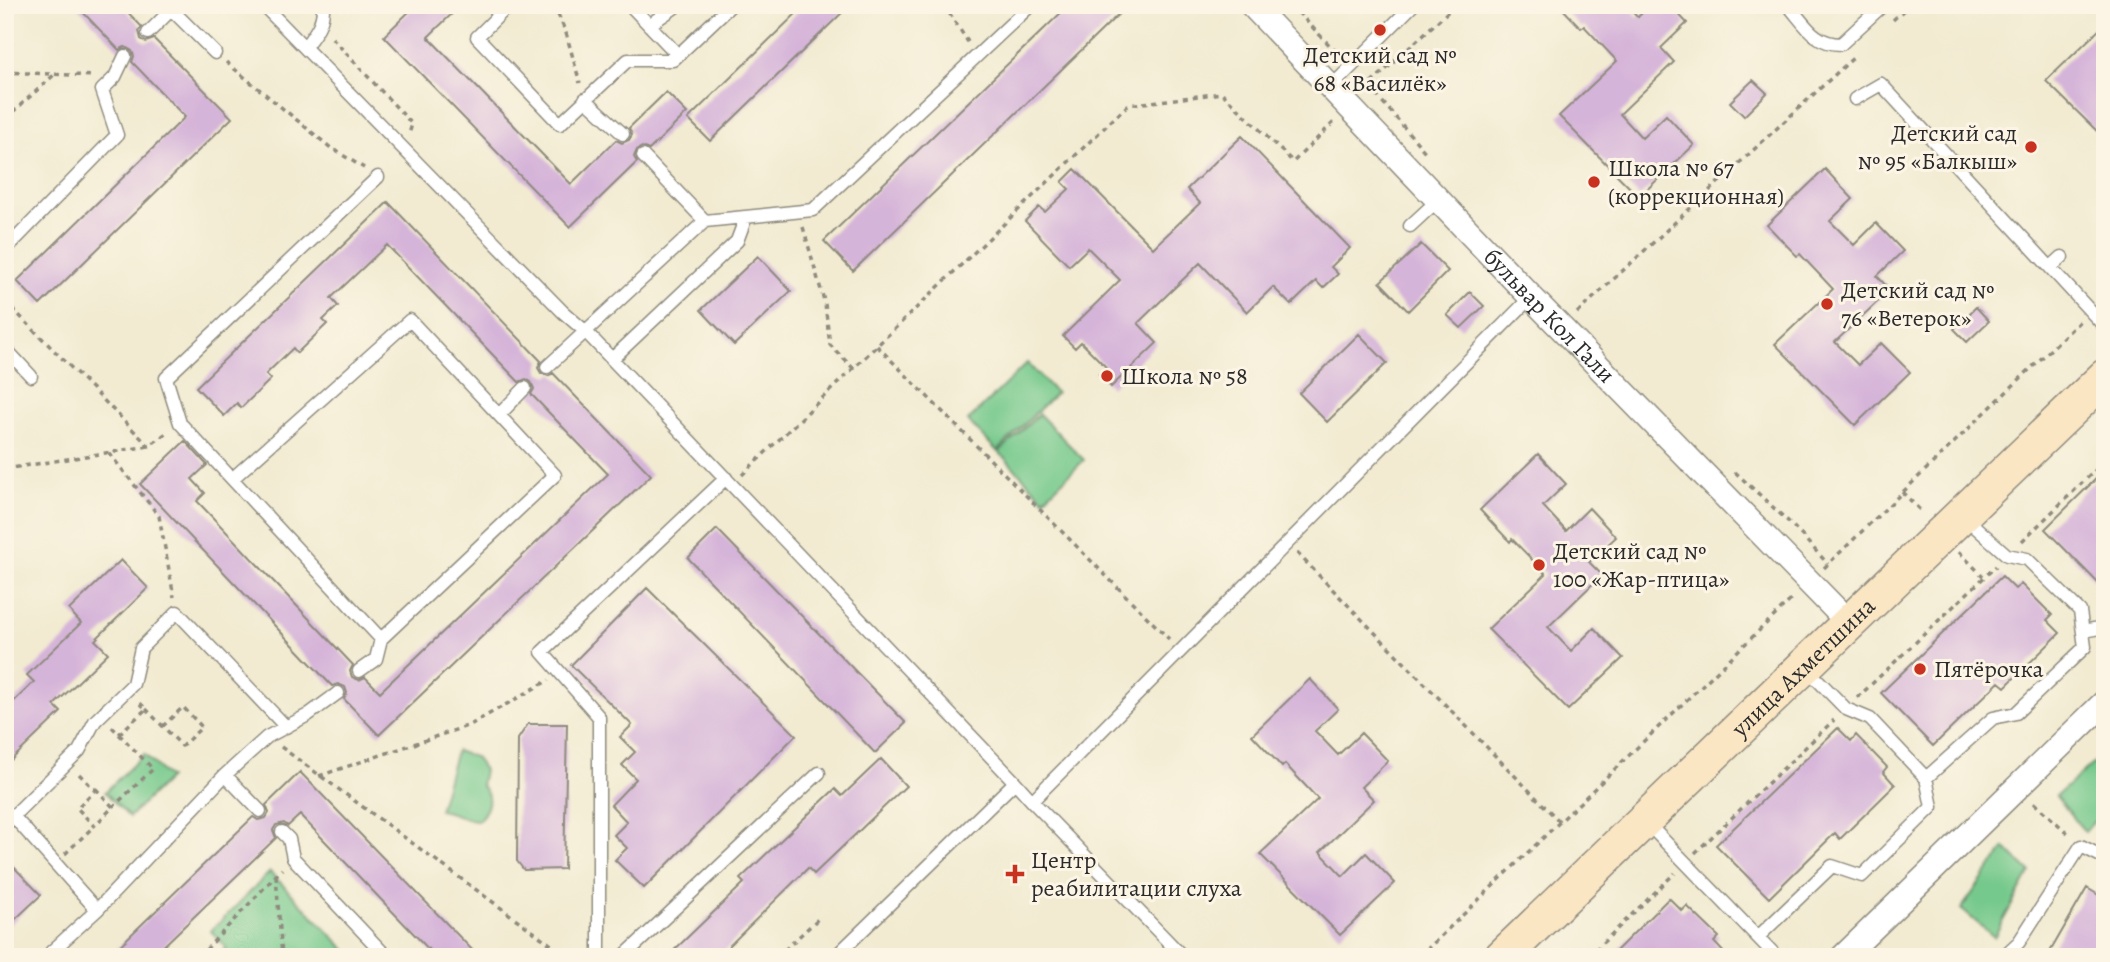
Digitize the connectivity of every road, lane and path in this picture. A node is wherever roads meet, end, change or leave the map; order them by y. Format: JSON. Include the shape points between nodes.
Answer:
{"nodes":[{"id":1,"x":263,"y":5,"type":"edge"},
{"id":2,"x":323,"y":5,"type":"edge"},
{"id":3,"x":509,"y":5,"type":"edge"},
{"id":4,"x":554,"y":5,"type":"edge"},
{"id":5,"x":630,"y":5,"type":"edge"},
{"id":6,"x":677,"y":5,"type":"edge"},
{"id":7,"x":731,"y":5,"type":"edge"},
{"id":8,"x":944,"y":5,"type":"edge"},
{"id":9,"x":1031,"y":5,"type":"edge"},
{"id":10,"x":1252,"y":5,"type":"edge"},
{"id":11,"x":1413,"y":5,"type":"edge"},
{"id":12,"x":1455,"y":5,"type":"edge"},
{"id":13,"x":1788,"y":5,"type":"edge"},
{"id":14,"x":1883,"y":5,"type":"edge"},
{"id":15,"x":1909,"y":5,"type":"edge"},
{"id":16,"x":169,"y":8,"type":"edge"},
{"id":17,"x":1889,"y":24,"type":"dead end"},
{"id":18,"x":649,"y":25,"type":"junction"},
{"id":19,"x":321,"y":26,"type":"junction"},
{"id":20,"x":148,"y":33,"type":"dead end"},
{"id":21,"x":305,"y":47,"type":"junction"},
{"id":22,"x":215,"y":53,"type":"joint"},
{"id":23,"x":1858,"y":53,"type":"dead end"},
{"id":24,"x":678,"y":55,"type":"junction"},
{"id":25,"x":125,"y":56,"type":"dead end"},
{"id":26,"x":977,"y":56,"type":"junction"},
{"id":27,"x":5,"y":72,"type":"edge"},
{"id":28,"x":54,"y":75,"type":"junction"},
{"id":29,"x":115,"y":77,"type":"junction"},
{"id":30,"x":1331,"y":87,"type":"junction"},
{"id":31,"x":585,"y":99,"type":"junction"},
{"id":32,"x":1855,"y":99,"type":"dead end"},
{"id":33,"x":1349,"y":107,"type":"junction"},
{"id":34,"x":5,"y":119,"type":"edge"},
{"id":35,"x":623,"y":134,"type":"dead end"},
{"id":36,"x":404,"y":150,"type":"junction"},
{"id":37,"x":643,"y":156,"type":"dead end"},
{"id":38,"x":378,"y":177,"type":"joint"},
{"id":39,"x":1438,"y":200,"type":"junction"},
{"id":40,"x":798,"y":212,"type":"junction"},
{"id":41,"x":746,"y":217,"type":"junction"},
{"id":42,"x":705,"y":221,"type":"junction"},
{"id":43,"x":1410,"y":226,"type":"dead end"},
{"id":44,"x":5,"y":250,"type":"edge"},
{"id":45,"x":2062,"y":257,"type":"dead end"},
{"id":46,"x":2051,"y":267,"type":"junction"},
{"id":47,"x":1531,"y":297,"type":"junction"},
{"id":48,"x":5,"y":301,"type":"edge"},
{"id":49,"x":2090,"y":311,"type":"junction"},
{"id":50,"x":1572,"y":319,"type":"dead end"},
{"id":51,"x":2105,"y":327,"type":"edge"},
{"id":52,"x":586,"y":332,"type":"junction"},
{"id":53,"x":877,"y":346,"type":"junction"},
{"id":54,"x":5,"y":348,"type":"edge"},
{"id":55,"x":612,"y":359,"type":"junction"},
{"id":56,"x":547,"y":367,"type":"dead end"},
{"id":57,"x":854,"y":369,"type":"junction"},
{"id":58,"x":31,"y":376,"type":"dead end"},
{"id":59,"x":2105,"y":377,"type":"edge"},
{"id":60,"x":525,"y":388,"type":"dead end"},
{"id":61,"x":499,"y":415,"type":"junction"},
{"id":62,"x":180,"y":423,"type":"junction"},
{"id":63,"x":149,"y":446,"type":"junction"},
{"id":64,"x":109,"y":453,"type":"junction"},
{"id":65,"x":5,"y":469,"type":"edge"},
{"id":66,"x":232,"y":479,"type":"junction"},
{"id":67,"x":729,"y":481,"type":"junction"},
{"id":68,"x":1962,"y":514,"type":"junction"},
{"id":69,"x":1287,"y":543,"type":"junction"},
{"id":70,"x":1808,"y":583,"type":"junction"},
{"id":71,"x":177,"y":612,"type":"junction"},
{"id":72,"x":1849,"y":623,"type":"junction"},
{"id":73,"x":2105,"y":627,"type":"edge"},
{"id":74,"x":2083,"y":631,"type":"junction"},
{"id":75,"x":382,"y":639,"type":"junction"},
{"id":76,"x":1181,"y":651,"type":"junction"},
{"id":77,"x":1804,"y":667,"type":"junction"},
{"id":78,"x":359,"y":671,"type":"dead end"},
{"id":79,"x":561,"y":673,"type":"junction"},
{"id":80,"x":127,"y":690,"type":"junction"},
{"id":81,"x":338,"y":692,"type":"dead end"},
{"id":82,"x":2105,"y":702,"type":"edge"},
{"id":83,"x":146,"y":709,"type":"junction"},
{"id":84,"x":101,"y":715,"type":"junction"},
{"id":85,"x":163,"y":726,"type":"junction"},
{"id":86,"x":286,"y":727,"type":"junction"},
{"id":87,"x":119,"y":734,"type":"junction"},
{"id":88,"x":267,"y":737,"type":"junction"},
{"id":89,"x":68,"y":763,"type":"junction"},
{"id":90,"x":819,"y":773,"type":"dead end"},
{"id":91,"x":225,"y":775,"type":"junction"},
{"id":92,"x":319,"y":776,"type":"junction"},
{"id":93,"x":1926,"y":778,"type":"junction"},
{"id":94,"x":1015,"y":782,"type":"junction"},
{"id":95,"x":2017,"y":787,"type":"junction"},
{"id":96,"x":95,"y":790,"type":"junction"},
{"id":97,"x":1032,"y":802,"type":"junction"},
{"id":98,"x":113,"y":807,"type":"junction"},
{"id":99,"x":260,"y":811,"type":"dead end"},
{"id":100,"x":1644,"y":820,"type":"junction"},
{"id":101,"x":1560,"y":822,"type":"junction"},
{"id":102,"x":94,"y":826,"type":"junction"},
{"id":103,"x":282,"y":832,"type":"dead end"},
{"id":104,"x":2081,"y":846,"type":"junction"},
{"id":105,"x":293,"y":858,"type":"junction"},
{"id":106,"x":2105,"y":858,"type":"edge"},
{"id":107,"x":55,"y":863,"type":"junction"},
{"id":108,"x":276,"y":875,"type":"junction"},
{"id":109,"x":97,"y":910,"type":"junction"},
{"id":110,"x":819,"y":918,"type":"dead end"},
{"id":111,"x":1758,"y":937,"type":"junction"},
{"id":112,"x":1774,"y":956,"type":"edge"},
{"id":113,"x":55,"y":957,"type":"edge"},
{"id":114,"x":199,"y":957,"type":"edge"},
{"id":115,"x":282,"y":957,"type":"edge"},
{"id":116,"x":387,"y":957,"type":"edge"},
{"id":117,"x":568,"y":957,"type":"edge"},
{"id":118,"x":599,"y":957,"type":"edge"},
{"id":119,"x":623,"y":957,"type":"edge"},
{"id":120,"x":777,"y":957,"type":"edge"},
{"id":121,"x":835,"y":957,"type":"edge"},
{"id":122,"x":1183,"y":957,"type":"edge"},
{"id":123,"x":1419,"y":957,"type":"edge"},
{"id":124,"x":1502,"y":957,"type":"edge"},
{"id":125,"x":1843,"y":957,"type":"edge"},
{"id":126,"x":2004,"y":957,"type":"edge"}],
"edges":[{"from":1,"to":21,"type":"lane"},
{"from":2,"to":19,"type":"lane"},
{"from":3,"to":31,"type":"lane","via":[[477,37],[560,124]]},
{"from":4,"to":31,"type":"path"},
{"from":5,"to":18,"type":"lane"},
{"from":6,"to":18,"type":"lane"},
{"from":7,"to":24,"type":"lane"},
{"from":8,"to":26,"type":"path"},
{"from":9,"to":26,"type":"lane"},
{"from":10,"to":30,"type":"street","name":"бульвар Кол Гали"},
{"from":11,"to":30,"type":"lane"},
{"from":12,"to":33,"type":"path"},
{"from":13,"to":14,"type":"lane","via":[[1817,38],[1841,44]]},
{"from":15,"to":17,"type":"path"},
{"from":16,"to":20,"type":"lane"},
{"from":16,"to":22,"type":"lane"},
{"from":18,"to":24,"type":"lane"},
{"from":19,"to":21,"type":"lane"},
{"from":19,"to":36,"type":"path","via":[[412,124]]},
{"from":21,"to":36,"type":"lane"},
{"from":22,"to":38,"type":"path","via":[[331,148]]},
{"from":23,"to":50,"type":"path"},
{"from":24,"to":31,"type":"lane","via":[[673,60],[628,60]]},
{"from":25,"to":29,"type":"lane"},
{"from":26,"to":40,"type":"lane","via":[[813,210]]},
{"from":27,"to":28,"type":"path"},
{"from":28,"to":29,"type":"path"},
{"from":28,"to":34,"type":"path"},
{"from":29,"to":44,"type":"lane","via":[[102,90],[117,135]]},
{"from":30,"to":33,"type":"street","name":"бульвар Кол Гали"},
{"from":31,"to":35,"type":"lane"},
{"from":32,"to":46,"type":"lane","via":[[1881,84]]},
{"from":33,"to":39,"type":"street","name":"бульвар Кол Гали"},
{"from":33,"to":53,"type":"path","via":[[1293,162],[1222,93],[1128,106]]},
{"from":36,"to":52,"type":"lane"},
{"from":37,"to":42,"type":"lane"},
{"from":38,"to":62,"type":"lane","via":[[166,378]]},
{"from":39,"to":43,"type":"lane"},
{"from":39,"to":47,"type":"street","name":"бульвар Кол Гали"},
{"from":40,"to":41,"type":"lane"},
{"from":40,"to":57,"type":"path","via":[[825,304],[830,345]]},
{"from":41,"to":42,"type":"lane"},
{"from":41,"to":55,"type":"lane","via":[[737,241]]},
{"from":42,"to":52,"type":"lane"},
{"from":45,"to":46,"type":"lane"},
{"from":46,"to":49,"type":"lane"},
{"from":47,"to":69,"type":"lane"},
{"from":47,"to":70,"type":"street","name":"бульвар Кол Гали"},
{"from":48,"to":63,"type":"path"},
{"from":49,"to":51,"type":"lane"},
{"from":49,"to":70,"type":"path"},
{"from":52,"to":55,"type":"lane"},
{"from":52,"to":56,"type":"lane"},
{"from":53,"to":57,"type":"path"},
{"from":53,"to":76,"type":"path"},
{"from":54,"to":58,"type":"lane"},
{"from":55,"to":67,"type":"lane"},
{"from":57,"to":67,"type":"path"},
{"from":59,"to":68,"type":"street","name":"улица Ахметшина"},
{"from":60,"to":61,"type":"lane"},
{"from":61,"to":66,"type":"lane","via":[[410,320]]},
{"from":61,"to":75,"type":"lane","via":[[555,475]]},
{"from":62,"to":63,"type":"path"},
{"from":62,"to":66,"type":"lane"},
{"from":63,"to":64,"type":"path"},
{"from":64,"to":65,"type":"path"},
{"from":64,"to":71,"type":"path","via":[[159,516]]},
{"from":66,"to":75,"type":"lane"},
{"from":67,"to":79,"type":"lane","via":[[542,652]]},
{"from":67,"to":94,"type":"lane"},
{"from":68,"to":72,"type":"street","name":"улица Ахметшина"},
{"from":68,"to":74,"type":"lane","via":[[2007,555],[2027,559],[2080,611]]},
{"from":69,"to":76,"type":"lane"},
{"from":69,"to":101,"type":"path"},
{"from":70,"to":72,"type":"street","name":"бульвар Кол Гали"},
{"from":70,"to":101,"type":"path"},
{"from":71,"to":80,"type":"lane","via":[[141,648],[133,684]]},
{"from":71,"to":86,"type":"lane"},
{"from":72,"to":77,"type":"street","name":"улица Ахметшина"},
{"from":73,"to":74,"type":"lane"},
{"from":74,"to":93,"type":"lane","via":[[2085,647],[2016,713],[1993,718]]},
{"from":75,"to":78,"type":"lane","via":[[376,659]]},
{"from":76,"to":97,"type":"lane"},
{"from":77,"to":93,"type":"lane","via":[[1846,709],[1870,719]]},
{"from":77,"to":100,"type":"street","name":"улица Ахметшина"},
{"from":79,"to":92,"type":"path","via":[[470,725]]},
{"from":79,"to":118,"type":"lane","via":[[598,717]]},
{"from":80,"to":83,"type":"path"},
{"from":80,"to":84,"type":"lane"},
{"from":81,"to":86,"type":"lane"},
{"from":82,"to":95,"type":"street"},
{"from":83,"to":85,"type":"path"},
{"from":83,"to":87,"type":"path"},
{"from":84,"to":87,"type":"path"},
{"from":84,"to":89,"type":"lane"},
{"from":85,"to":85,"type":"path","via":[[182,747],[202,727],[183,707]]},
{"from":86,"to":88,"type":"lane"},
{"from":87,"to":98,"type":"path","via":[[153,769]]},
{"from":88,"to":91,"type":"lane"},
{"from":88,"to":92,"type":"path"},
{"from":89,"to":96,"type":"path"},
{"from":89,"to":107,"type":"lane","via":[[13,816]]},
{"from":90,"to":119,"type":"lane"},
{"from":91,"to":99,"type":"lane"},
{"from":91,"to":109,"type":"lane"},
{"from":92,"to":117,"type":"path"},
{"from":93,"to":111,"type":"lane","via":[[1932,807],[1862,876],[1832,866]]},
{"from":94,"to":97,"type":"lane"},
{"from":94,"to":121,"type":"lane"},
{"from":95,"to":104,"type":"path"},
{"from":95,"to":125,"type":"street"},
{"from":96,"to":98,"type":"path"},
{"from":96,"to":102,"type":"path","via":[[76,808]]},
{"from":97,"to":122,"type":"lane"},
{"from":98,"to":102,"type":"path"},
{"from":100,"to":111,"type":"lane"},
{"from":100,"to":124,"type":"street","name":"улица Ахметшина"},
{"from":101,"to":123,"type":"path"},
{"from":102,"to":107,"type":"path"},
{"from":103,"to":105,"type":"lane","via":[[289,839]]},
{"from":104,"to":106,"type":"lane"},
{"from":104,"to":126,"type":"lane","via":[[2019,942]]},
{"from":105,"to":108,"type":"path"},
{"from":105,"to":116,"type":"lane"},
{"from":107,"to":109,"type":"lane"},
{"from":108,"to":114,"type":"path"},
{"from":108,"to":115,"type":"path"},
{"from":109,"to":113,"type":"lane","via":[[51,952]]},
{"from":110,"to":120,"type":"path"},
{"from":111,"to":112,"type":"lane"}]}
